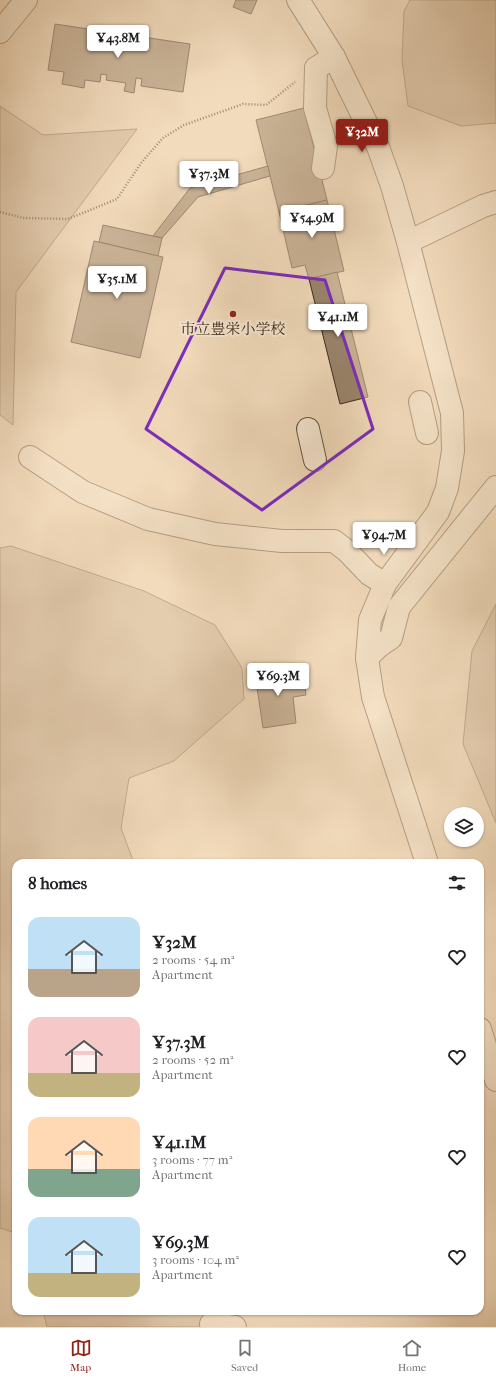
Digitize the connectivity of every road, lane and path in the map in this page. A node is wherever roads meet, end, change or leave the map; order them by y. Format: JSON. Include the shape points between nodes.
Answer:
{"nodes":[{"id":1,"x":26,"y":0,"type":"edge"},
{"id":2,"x":298,"y":0,"type":"edge"},
{"id":3,"x":0,"y":32,"type":"edge"},
{"id":4,"x":325,"y":63,"type":"junction"},
{"id":5,"x":323,"y":168,"type":"dead end"},
{"id":6,"x":496,"y":202,"type":"edge"},
{"id":7,"x":0,"y":212,"type":"edge"},
{"id":8,"x":408,"y":242,"type":"junction"},
{"id":9,"x":452,"y":413,"type":"junction"},
{"id":10,"x":424,"y":418,"type":"dead end"},
{"id":11,"x":308,"y":429,"type":"dead end"},
{"id":12,"x":30,"y":457,"type":"dead end"},
{"id":13,"x":315,"y":460,"type":"dead end"},
{"id":14,"x":496,"y":487,"type":"edge"},
{"id":15,"x":385,"y":584,"type":"junction"},
{"id":16,"x":367,"y":658,"type":"junction"},
{"id":17,"x":426,"y":859,"type":"edge"},
{"id":18,"x":484,"y":1040,"type":"edge"},
{"id":19,"x":495,"y":1070,"type":"edge"},
{"id":20,"x":211,"y":1324,"type":"dead end"},
{"id":21,"x":235,"y":1327,"type":"edge"}],
"edges":[{"from":1,"to":3,"type":"street"},
{"from":2,"to":4,"type":"street"},
{"from":4,"to":5,"type":"street","via":[[315,108],[326,146]]},
{"from":4,"to":7,"type":"path","via":[[266,105],[243,104],[184,125],[163,138],[141,163],[118,199],[68,219],[24,218]]},
{"from":4,"to":8,"type":"street","via":[[378,147]]},
{"from":6,"to":8,"type":"street"},
{"from":8,"to":9,"type":"street"},
{"from":9,"to":10,"type":"street"},
{"from":9,"to":15,"type":"street","via":[[453,451],[447,488],[438,512]]},
{"from":11,"to":13,"type":"street"},
{"from":12,"to":15,"type":"street","via":[[83,492],[148,519],[215,534],[282,541],[334,541],[369,574]]},
{"from":14,"to":16,"type":"street","via":[[399,607],[391,638]]},
{"from":15,"to":16,"type":"street","via":[[370,620]]},
{"from":16,"to":17,"type":"street","via":[[373,697]]},
{"from":18,"to":19,"type":"street"},
{"from":20,"to":21,"type":"street"}]}
